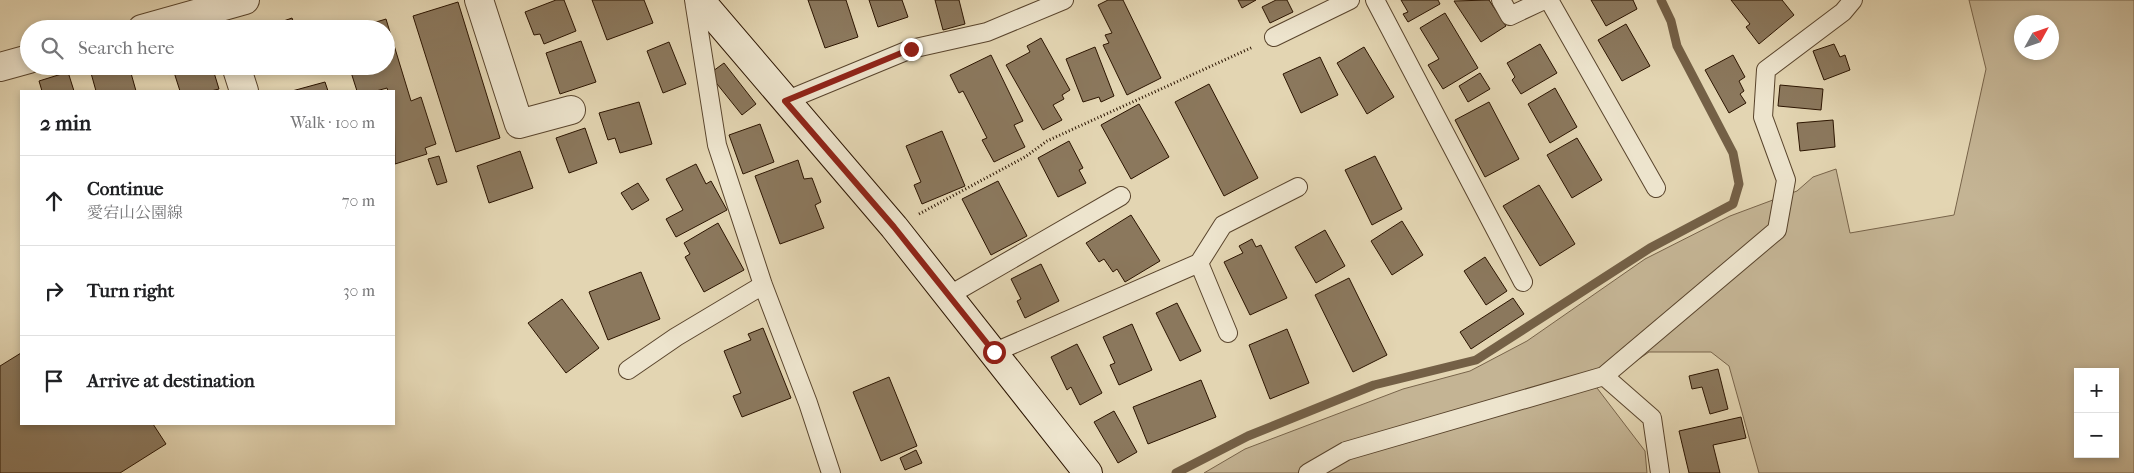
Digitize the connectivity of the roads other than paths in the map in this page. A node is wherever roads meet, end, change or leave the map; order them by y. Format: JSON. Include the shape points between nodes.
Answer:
{"nodes":[{"id":1,"x":245,"y":0,"type":"edge"},
{"id":2,"x":479,"y":0,"type":"edge"},
{"id":3,"x":694,"y":0,"type":"edge"},
{"id":4,"x":700,"y":0,"type":"edge"},
{"id":5,"x":1064,"y":0,"type":"edge"},
{"id":6,"x":1350,"y":0,"type":"edge"},
{"id":7,"x":1376,"y":0,"type":"edge"},
{"id":8,"x":1500,"y":0,"type":"edge"},
{"id":9,"x":1544,"y":0,"type":"edge"},
{"id":10,"x":1549,"y":0,"type":"edge"},
{"id":11,"x":1852,"y":0,"type":"edge"},
{"id":12,"x":222,"y":18,"type":"edge"},
{"id":13,"x":207,"y":20,"type":"edge"},
{"id":14,"x":1274,"y":38,"type":"road end"},
{"id":15,"x":20,"y":61,"type":"edge"},
{"id":16,"x":0,"y":67,"type":"edge"},
{"id":17,"x":239,"y":75,"type":"edge"},
{"id":18,"x":244,"y":90,"type":"edge"},
{"id":19,"x":785,"y":101,"type":"junction"},
{"id":20,"x":571,"y":110,"type":"dead end"},
{"id":21,"x":1298,"y":187,"type":"dead end"},
{"id":22,"x":1656,"y":188,"type":"dead end"},
{"id":23,"x":1121,"y":196,"type":"dead end"},
{"id":24,"x":1199,"y":263,"type":"junction"},
{"id":25,"x":1523,"y":282,"type":"dead end"},
{"id":26,"x":763,"y":286,"type":"junction"},
{"id":27,"x":948,"y":296,"type":"junction"},
{"id":28,"x":1228,"y":333,"type":"dead end"},
{"id":29,"x":994,"y":352,"type":"junction"},
{"id":30,"x":628,"y":370,"type":"dead end"},
{"id":31,"x":1604,"y":376,"type":"junction"},
{"id":32,"x":831,"y":473,"type":"edge"},
{"id":33,"x":1088,"y":473,"type":"edge"},
{"id":34,"x":1308,"y":473,"type":"edge"},
{"id":35,"x":1660,"y":473,"type":"edge"}],
"edges":[{"from":1,"to":12,"type":"main road"},
{"from":2,"to":20,"type":"main road","via":[[520,124]]},
{"from":3,"to":26,"type":"lane","via":[[717,145]]},
{"from":4,"to":19,"type":"main road"},
{"from":5,"to":19,"type":"lane","via":[[986,32],[911,49]]},
{"from":6,"to":14,"type":"lane"},
{"from":7,"to":25,"type":"lane"},
{"from":8,"to":9,"type":"lane","via":[[1510,16]]},
{"from":10,"to":22,"type":"lane"},
{"from":11,"to":31,"type":"lane","via":[[1843,12],[1766,70],[1763,117],[1786,180],[1777,230]]},
{"from":12,"to":13,"type":"main road"},
{"from":15,"to":16,"type":"main road"},
{"from":17,"to":18,"type":"main road"},
{"from":19,"to":27,"type":"main road","via":[[894,227]]},
{"from":21,"to":24,"type":"lane","via":[[1223,225]]},
{"from":23,"to":27,"type":"lane"},
{"from":24,"to":28,"type":"lane"},
{"from":24,"to":29,"type":"lane"},
{"from":26,"to":30,"type":"lane","via":[[676,337]]},
{"from":26,"to":32,"type":"lane"},
{"from":27,"to":29,"type":"main road"},
{"from":29,"to":33,"type":"main road"},
{"from":31,"to":34,"type":"lane","via":[[1346,451]]},
{"from":31,"to":35,"type":"lane","via":[[1652,418]]}]}
